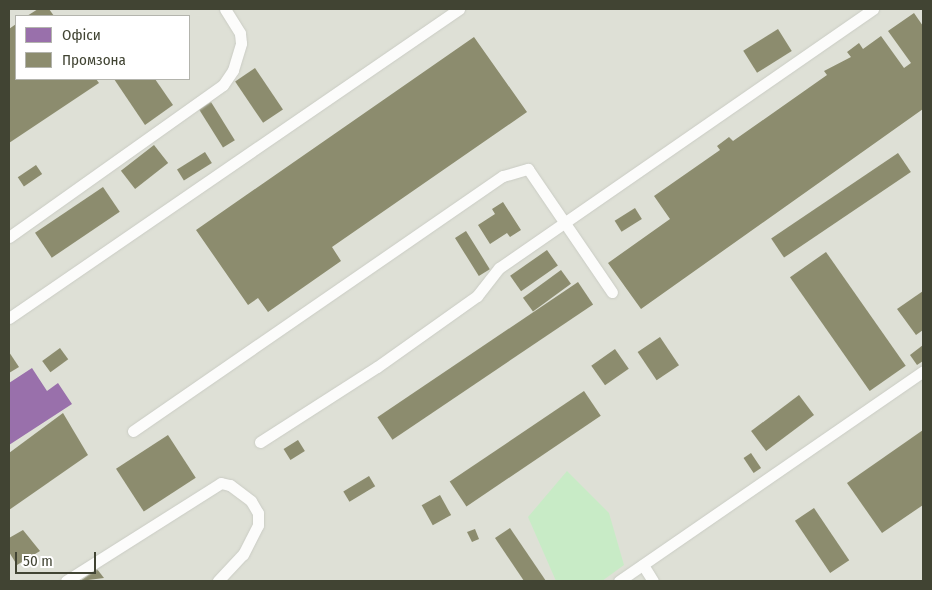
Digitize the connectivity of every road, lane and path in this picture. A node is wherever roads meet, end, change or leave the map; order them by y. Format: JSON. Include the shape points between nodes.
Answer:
{"nodes":[{"id":1,"x":225,"y":9,"type":"edge"},
{"id":2,"x":459,"y":9,"type":"edge"},
{"id":3,"x":873,"y":9,"type":"edge"},
{"id":4,"x":564,"y":223,"type":"junction"},
{"id":5,"x":9,"y":236,"type":"edge"},
{"id":6,"x":612,"y":292,"type":"dead end"},
{"id":7,"x":9,"y":318,"type":"edge"},
{"id":8,"x":923,"y":371,"type":"edge"},
{"id":9,"x":133,"y":431,"type":"dead end"},
{"id":10,"x":260,"y":442,"type":"dead end"},
{"id":11,"x":643,"y":565,"type":"junction"},
{"id":12,"x":66,"y":581,"type":"edge"},
{"id":13,"x":218,"y":581,"type":"edge"},
{"id":14,"x":618,"y":581,"type":"edge"},
{"id":15,"x":653,"y":581,"type":"edge"}],
"edges":[{"from":1,"to":5,"type":"lane","via":[[240,33],[241,43],[236,65],[223,85]]},
{"from":2,"to":7,"type":"lane"},
{"from":3,"to":4,"type":"lane"},
{"from":4,"to":6,"type":"lane"},
{"from":4,"to":9,"type":"lane","via":[[528,169],[503,176]]},
{"from":4,"to":10,"type":"lane","via":[[499,268],[477,296],[377,367]]},
{"from":8,"to":11,"type":"lane"},
{"from":11,"to":14,"type":"lane"},
{"from":11,"to":15,"type":"lane"},
{"from":12,"to":13,"type":"lane","via":[[221,484],[230,485],[252,501],[258,513],[258,525],[243,554]]}]}
